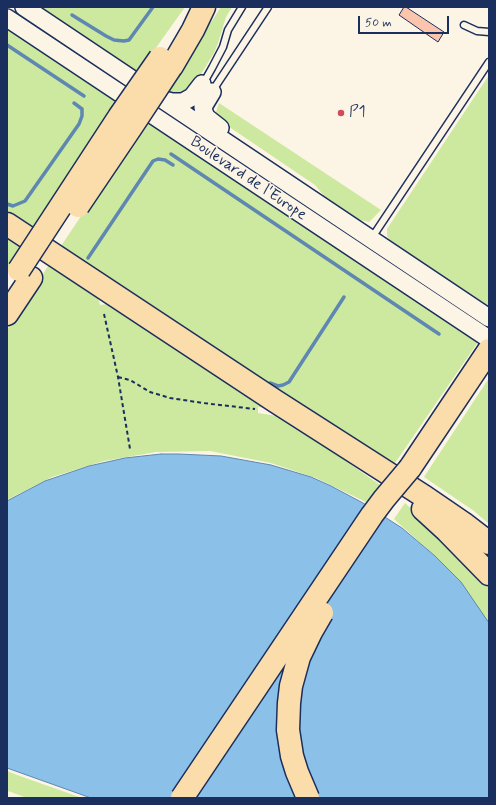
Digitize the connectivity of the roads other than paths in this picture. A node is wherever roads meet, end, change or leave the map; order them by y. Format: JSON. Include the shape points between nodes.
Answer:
{"nodes":[{"id":1,"x":24,"y":7,"type":"edge"},
{"id":2,"x":242,"y":7,"type":"edge"},
{"id":3,"x":268,"y":7,"type":"edge"},
{"id":4,"x":203,"y":8,"type":"edge"},
{"id":5,"x":7,"y":18,"type":"edge"},
{"id":6,"x":464,"y":25,"type":"dead end"},
{"id":7,"x":489,"y":32,"type":"edge"},
{"id":8,"x":489,"y":62,"type":"edge"},
{"id":9,"x":207,"y":88,"type":"junction"},
{"id":10,"x":164,"y":100,"type":"junction"},
{"id":11,"x":328,"y":210,"type":"junction"},
{"id":12,"x":7,"y":224,"type":"edge"},
{"id":13,"x":371,"y":239,"type":"junction"},
{"id":14,"x":19,"y":278,"type":"edge"},
{"id":15,"x":7,"y":314,"type":"edge"},
{"id":16,"x":489,"y":318,"type":"edge"},
{"id":17,"x":489,"y":339,"type":"edge"},
{"id":18,"x":485,"y":357,"type":"edge"},
{"id":19,"x":265,"y":405,"type":"junction"},
{"id":20,"x":410,"y":468,"type":"junction"},
{"id":21,"x":489,"y":542,"type":"edge"},
{"id":22,"x":489,"y":574,"type":"edge"},
{"id":23,"x":182,"y":798,"type":"edge"},
{"id":24,"x":308,"y":798,"type":"edge"}],
"edges":[{"from":1,"to":10,"type":"main road","name":"Boulevard de l'Europe"},
{"from":2,"to":9,"type":"lane","via":[[228,30],[212,68]]},
{"from":3,"to":9,"type":"lane"},
{"from":4,"to":14,"type":"highway","bridge":true,"via":[[193,30],[166,62],[132,126]]},
{"from":5,"to":17,"type":"main road","name":"Boulevard de l'Europe"},
{"from":6,"to":7,"type":"lane","via":[[477,32]]},
{"from":8,"to":13,"type":"lane"},
{"from":9,"to":10,"type":"main road","via":[[183,102]]},
{"from":9,"to":11,"type":"main road","via":[[203,107],[206,117],[290,175]]},
{"from":10,"to":11,"type":"main road","name":"Boulevard de l'Europe"},
{"from":11,"to":13,"type":"main road","name":"Boulevard de l'Europe"},
{"from":12,"to":19,"type":"highway"},
{"from":13,"to":16,"type":"main road","name":"Boulevard de l'Europe"},
{"from":14,"to":15,"type":"highway"},
{"from":18,"to":20,"type":"highway"},
{"from":19,"to":21,"type":"highway","via":[[425,497]]},
{"from":19,"to":22,"type":"highway","via":[[397,488],[446,530]]},
{"from":20,"to":23,"type":"highway","bridge":true,"via":[[372,515]]},
{"from":20,"to":24,"type":"highway","bridge":true,"via":[[387,514],[320,616],[299,657],[289,703],[288,730],[292,756]]}]}
